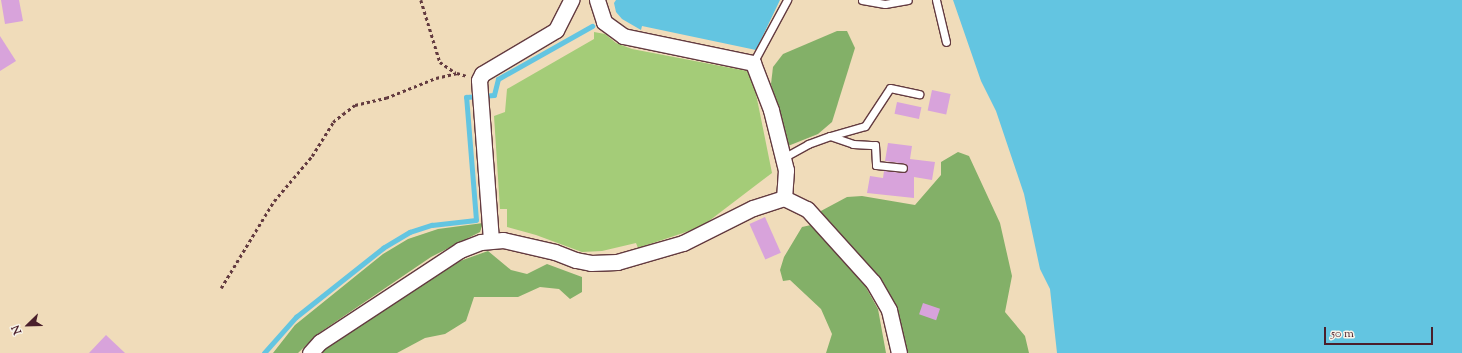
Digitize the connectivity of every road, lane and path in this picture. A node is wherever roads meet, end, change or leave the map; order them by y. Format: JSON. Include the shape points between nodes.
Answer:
{"nodes":[{"id":1,"x":421,"y":0,"type":"edge"},
{"id":2,"x":571,"y":0,"type":"edge"},
{"id":3,"x":597,"y":0,"type":"edge"},
{"id":4,"x":787,"y":0,"type":"edge"},
{"id":5,"x":862,"y":0,"type":"edge"},
{"id":6,"x":908,"y":0,"type":"edge"},
{"id":7,"x":936,"y":0,"type":"edge"},
{"id":8,"x":946,"y":42,"type":"dead end"},
{"id":9,"x":753,"y":63,"type":"junction"},
{"id":10,"x":456,"y":73,"type":"junction"},
{"id":11,"x":478,"y":83,"type":"junction"},
{"id":12,"x":919,"y":94,"type":"dead end"},
{"id":13,"x":830,"y":136,"type":"junction"},
{"id":14,"x":783,"y":158,"type":"junction"},
{"id":15,"x":903,"y":168,"type":"dead end"},
{"id":16,"x":784,"y":198,"type":"junction"},
{"id":17,"x":492,"y":240,"type":"junction"},
{"id":18,"x":221,"y":288,"type":"dead end"},
{"id":19,"x":310,"y":353,"type":"edge"},
{"id":20,"x":899,"y":353,"type":"edge"}],
"edges":[{"from":1,"to":10,"type":"path","via":[[440,62]]},
{"from":2,"to":11,"type":"street","via":[[556,30],[482,74]]},
{"from":3,"to":9,"type":"street","via":[[604,22],[623,36]]},
{"from":4,"to":9,"type":"lane"},
{"from":5,"to":6,"type":"lane","via":[[885,4]]},
{"from":7,"to":8,"type":"lane"},
{"from":9,"to":14,"type":"street","via":[[771,110]]},
{"from":10,"to":11,"type":"path"},
{"from":10,"to":18,"type":"path","via":[[436,78],[386,98],[355,105],[338,118],[312,156],[274,201]]},
{"from":11,"to":17,"type":"street"},
{"from":12,"to":13,"type":"lane","via":[[890,88],[865,126]]},
{"from":13,"to":14,"type":"lane","via":[[808,144]]},
{"from":13,"to":15,"type":"lane","via":[[853,144],[875,145],[876,165]]},
{"from":14,"to":16,"type":"street","via":[[786,170]]},
{"from":16,"to":17,"type":"street","via":[[754,208],[683,243],[617,262],[591,263],[528,245]]},
{"from":16,"to":20,"type":"street","via":[[807,209],[873,282],[889,310]]},
{"from":17,"to":19,"type":"street","via":[[460,250],[320,342]]}]}
